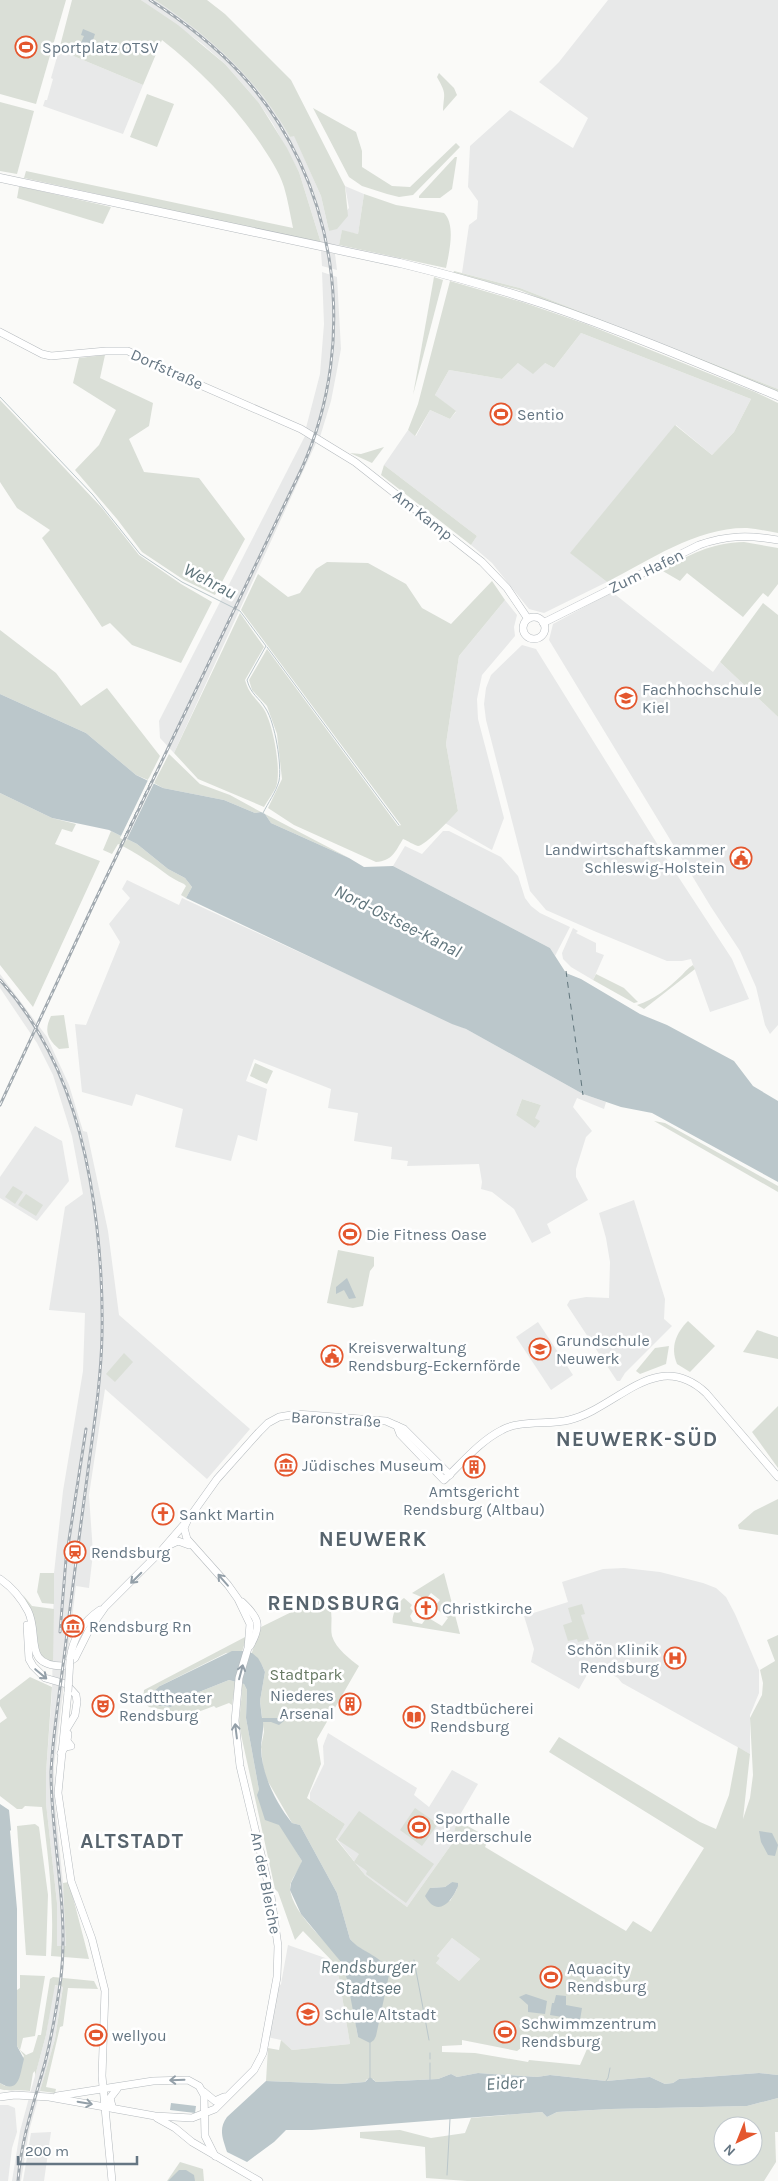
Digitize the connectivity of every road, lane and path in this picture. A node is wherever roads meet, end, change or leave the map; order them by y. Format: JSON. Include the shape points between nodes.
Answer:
{"nodes":[{"id":1,"x":0,"y":178,"type":"edge"},
{"id":2,"x":0,"y":332,"type":"edge"},
{"id":3,"x":778,"y":398,"type":"edge"},
{"id":4,"x":301,"y":429,"type":"joint"},
{"id":5,"x":778,"y":540,"type":"edge"},
{"id":6,"x":528,"y":619,"type":"junction"},
{"id":7,"x":543,"y":623,"type":"junction"},
{"id":8,"x":778,"y":1478,"type":"edge"},
{"id":9,"x":187,"y":1521,"type":"junction"},
{"id":10,"x":194,"y":1548,"type":"junction"},
{"id":11,"x":161,"y":1551,"type":"junction"},
{"id":12,"x":0,"y":1579,"type":"edge"},
{"id":13,"x":238,"y":1599,"type":"junction"},
{"id":14,"x":105,"y":1607,"type":"junction"},
{"id":15,"x":248,"y":1648,"type":"junction"},
{"id":16,"x":31,"y":1652,"type":"junction"},
{"id":17,"x":73,"y":1719,"type":"junction"},
{"id":18,"x":64,"y":1735,"type":"junction"},
{"id":19,"x":61,"y":1753,"type":"junction"},
{"id":20,"x":103,"y":2064,"type":"junction"},
{"id":21,"x":102,"y":2076,"type":"junction"},
{"id":22,"x":199,"y":2086,"type":"junction"},
{"id":23,"x":119,"y":2088,"type":"junction"},
{"id":24,"x":104,"y":2089,"type":"junction"},
{"id":25,"x":84,"y":2093,"type":"junction"},
{"id":26,"x":229,"y":2095,"type":"junction"},
{"id":27,"x":49,"y":2097,"type":"junction"},
{"id":28,"x":0,"y":2098,"type":"edge"},
{"id":29,"x":111,"y":2106,"type":"junction"},
{"id":30,"x":215,"y":2109,"type":"junction"},
{"id":31,"x":204,"y":2114,"type":"junction"},
{"id":32,"x":154,"y":2116,"type":"junction"},
{"id":33,"x":205,"y":2123,"type":"junction"},
{"id":34,"x":107,"y":2132,"type":"junction"},
{"id":35,"x":215,"y":2156,"type":"junction"},
{"id":36,"x":112,"y":2181,"type":"edge"},
{"id":37,"x":259,"y":2181,"type":"edge"}],
"edges":[{"from":1,"to":3,"type":"highway","via":[[456,277],[596,322]]},
{"from":2,"to":4,"type":"main road","name":"Dorfstraße","via":[[51,356],[128,351]]},
{"from":4,"to":6,"type":"main road","name":"Am Kamp","via":[[367,471],[482,562],[507,588]]},
{"from":5,"to":7,"type":"main road","name":"Zum Hafen","via":[[754,536],[722,538],[699,545]]},
{"from":6,"to":7,"type":"main road","via":[[535,618]]},
{"from":6,"to":7,"type":"main road","via":[[523,628],[526,636],[531,638],[542,635]]},
{"from":8,"to":9,"type":"main road","name":"Baronstraße","via":[[697,1384],[672,1376],[652,1377],[578,1417],[504,1428],[447,1477],[400,1434],[397,1426],[379,1420],[290,1414],[264,1427],[217,1479]]},
{"from":9,"to":10,"type":"main road","via":[[184,1532]]},
{"from":9,"to":11,"type":"main road"},
{"from":10,"to":11,"type":"main road","via":[[178,1541]]},
{"from":13,"to":10,"type":"main road","one_way":true},
{"from":11,"to":14,"type":"main road","one_way":true},
{"from":12,"to":16,"type":"main road","via":[[12,1588],[24,1605]]},
{"from":13,"to":15,"type":"main road","name":"An der Bleiche","via":[[250,1628]]},
{"from":13,"to":15,"type":"main road","via":[[258,1624],[257,1633]]},
{"from":14,"to":16,"type":"main road","via":[[71,1662],[61,1666],[44,1662]]},
{"from":14,"to":18,"type":"main road","bridge":true,"via":[[78,1631],[73,1643]]},
{"from":26,"to":15,"type":"main road","name":"An der Bleiche","one_way":true,"via":[[254,2070],[263,2053],[277,1961],[274,1912],[240,1766],[235,1722],[239,1678]]},
{"from":16,"to":17,"type":"main road","one_way":true,"via":[[31,1663],[38,1673],[48,1680],[66,1684],[76,1695],[77,1709]]},
{"from":17,"to":18,"type":"main road"},
{"from":17,"to":19,"type":"main road","via":[[68,1737],[71,1746]]},
{"from":18,"to":19,"type":"main road"},
{"from":19,"to":20,"type":"main road","via":[[58,1794],[71,1881],[92,1939],[105,1991]]},
{"from":20,"to":21,"type":"main road"},
{"from":20,"to":23,"type":"main road","via":[[108,2081]]},
{"from":21,"to":24,"type":"main road"},
{"from":21,"to":25,"type":"main road","via":[[93,2089]]},
{"from":22,"to":23,"type":"main road","one_way":true,"via":[[188,2080],[153,2081]]},
{"from":22,"to":26,"type":"main road","via":[[215,2101]]},
{"from":22,"to":31,"type":"main road","via":[[204,2095]]},
{"from":23,"to":24,"type":"main road"},
{"from":23,"to":29,"type":"main road"},
{"from":24,"to":25,"type":"main road"},
{"from":24,"to":29,"type":"main road"},
{"from":25,"to":27,"type":"main road"},
{"from":26,"to":30,"type":"main road","name":"An der Bleiche"},
{"from":27,"to":28,"type":"main road","via":[[15,2095]]},
{"from":27,"to":29,"type":"main road","name":"An der Bleiche","one_way":true},
{"from":29,"to":32,"type":"main road","name":"An der Bleiche"},
{"from":29,"to":34,"type":"main road"},
{"from":29,"to":34,"type":"main road","via":[[114,2112],[109,2118]]},
{"from":30,"to":31,"type":"main road","name":"An der Bleiche"},
{"from":30,"to":33,"type":"main road"},
{"from":31,"to":32,"type":"main road","name":"An der Bleiche","via":[[187,2119]]},
{"from":31,"to":33,"type":"main road"},
{"from":32,"to":35,"type":"main road"},
{"from":33,"to":35,"type":"main road","via":[[205,2136]]},
{"from":34,"to":36,"type":"main road"},
{"from":35,"to":37,"type":"main road"}]}
